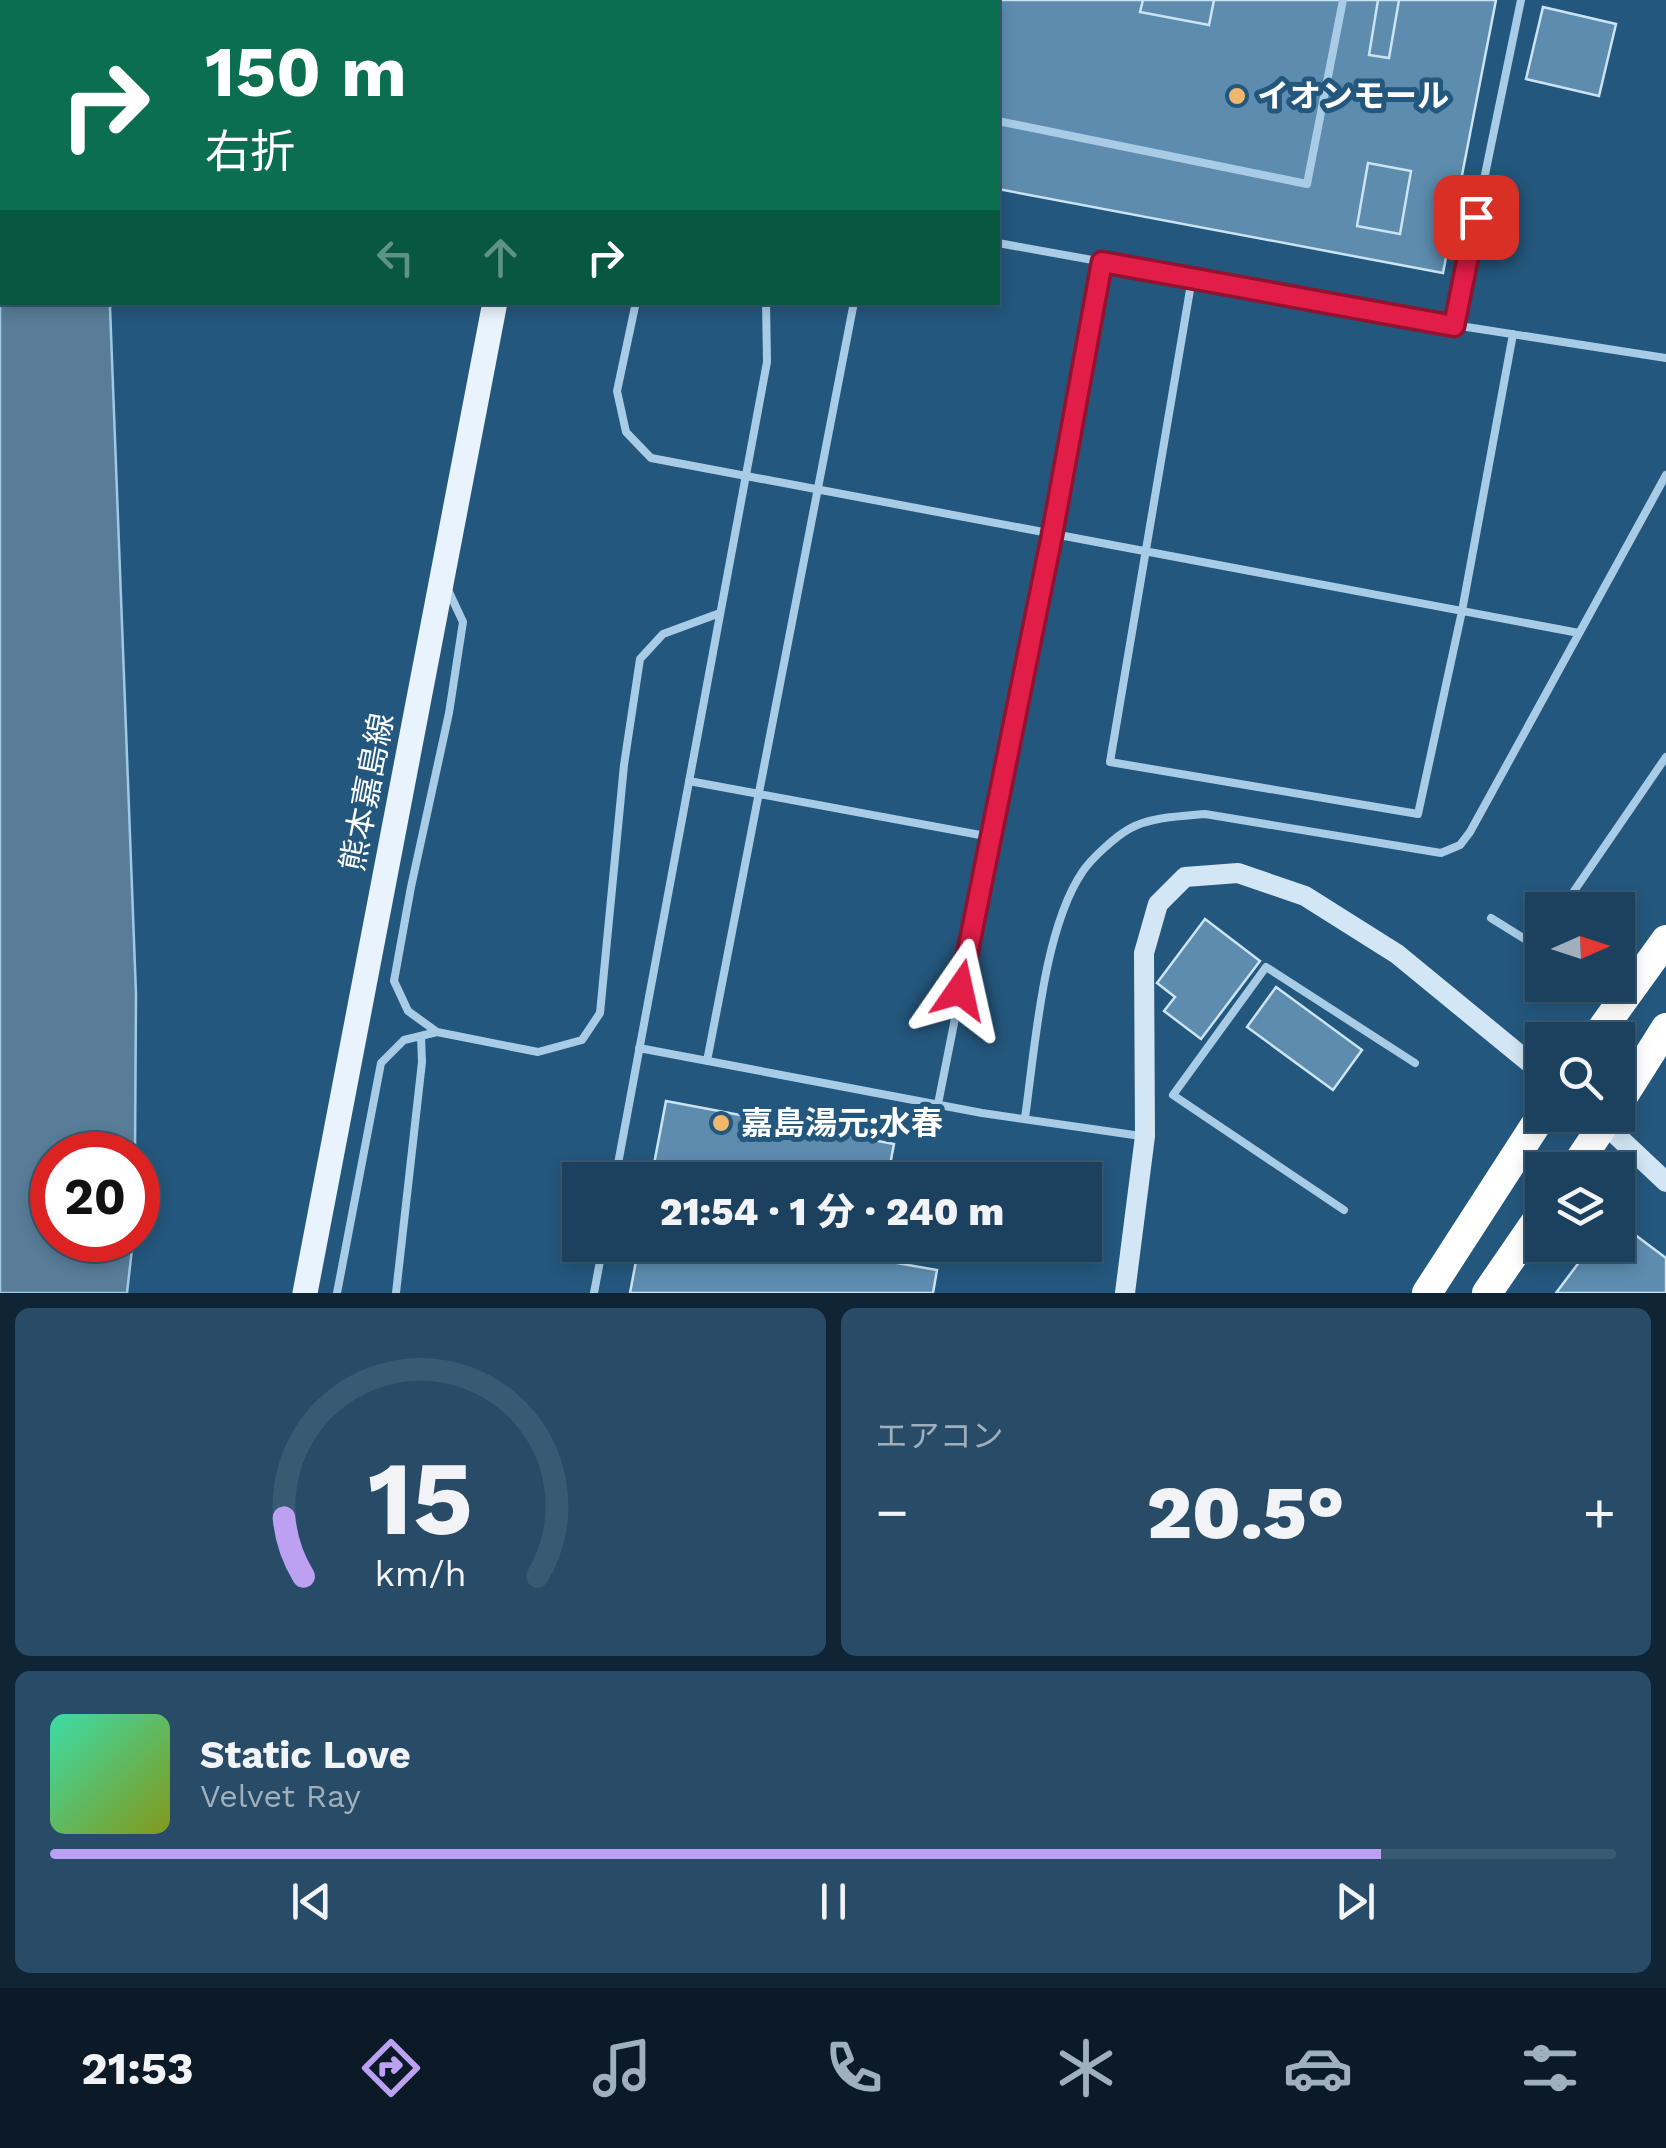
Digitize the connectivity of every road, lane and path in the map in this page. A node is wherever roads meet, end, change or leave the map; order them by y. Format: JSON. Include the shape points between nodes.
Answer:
{"nodes":[{"id":1,"x":1343,"y":0,"type":"edge"},
{"id":2,"x":1521,"y":0,"type":"edge"},
{"id":3,"x":1000,"y":121,"type":"edge"},
{"id":4,"x":1000,"y":243,"type":"edge"},
{"id":5,"x":1102,"y":262,"type":"junction"},
{"id":6,"x":1192,"y":278,"type":"junction"},
{"id":7,"x":494,"y":305,"type":"edge"},
{"id":8,"x":635,"y":305,"type":"edge"},
{"id":9,"x":766,"y":305,"type":"edge"},
{"id":10,"x":853,"y":305,"type":"edge"},
{"id":11,"x":1454,"y":326,"type":"junction"},
{"id":12,"x":1514,"y":334,"type":"junction"},
{"id":13,"x":1666,"y":358,"type":"edge"},
{"id":14,"x":1666,"y":475,"type":"edge"},
{"id":15,"x":746,"y":478,"type":"junction"},
{"id":16,"x":818,"y":491,"type":"junction"},
{"id":17,"x":1052,"y":535,"type":"junction"},
{"id":18,"x":1143,"y":552,"type":"junction"},
{"id":19,"x":442,"y":578,"type":"junction"},
{"id":20,"x":1462,"y":611,"type":"junction"},
{"id":21,"x":720,"y":613,"type":"junction"},
{"id":22,"x":1579,"y":633,"type":"junction"},
{"id":23,"x":1666,"y":756,"type":"edge"},
{"id":24,"x":689,"y":781,"type":"junction"},
{"id":25,"x":760,"y":794,"type":"junction"},
{"id":26,"x":991,"y":836,"type":"junction"},
{"id":27,"x":1573,"y":892,"type":"edge"},
{"id":28,"x":1491,"y":918,"type":"dead end"},
{"id":29,"x":1525,"y":939,"type":"edge"},
{"id":30,"x":1666,"y":940,"type":"edge"},
{"id":31,"x":1607,"y":1022,"type":"edge"},
{"id":32,"x":1666,"y":1028,"type":"edge"},
{"id":33,"x":437,"y":1032,"type":"junction"},
{"id":34,"x":421,"y":1036,"type":"junction"},
{"id":35,"x":639,"y":1048,"type":"junction"},
{"id":36,"x":1525,"y":1059,"type":"edge"},
{"id":37,"x":708,"y":1061,"type":"junction"},
{"id":38,"x":1415,"y":1063,"type":"dead end"},
{"id":39,"x":1635,"y":1073,"type":"edge"},
{"id":40,"x":1173,"y":1095,"type":"junction"},
{"id":41,"x":1144,"y":1098,"type":"junction"},
{"id":42,"x":938,"y":1104,"type":"junction"},
{"id":43,"x":1025,"y":1118,"type":"junction"},
{"id":44,"x":1531,"y":1132,"type":"edge"},
{"id":45,"x":1623,"y":1132,"type":"edge"},
{"id":46,"x":1146,"y":1136,"type":"junction"},
{"id":47,"x":618,"y":1162,"type":"edge"},
{"id":48,"x":1666,"y":1182,"type":"edge"},
{"id":49,"x":1344,"y":1210,"type":"dead end"},
{"id":50,"x":1525,"y":1238,"type":"edge"},
{"id":51,"x":600,"y":1262,"type":"edge"},
{"id":52,"x":305,"y":1293,"type":"edge"},
{"id":53,"x":337,"y":1293,"type":"edge"},
{"id":54,"x":396,"y":1293,"type":"edge"},
{"id":55,"x":594,"y":1293,"type":"edge"},
{"id":56,"x":1126,"y":1293,"type":"edge"},
{"id":57,"x":1427,"y":1293,"type":"edge"},
{"id":58,"x":1487,"y":1293,"type":"edge"}],
"edges":[{"from":1,"to":3,"type":"lane","via":[[1308,184]]},
{"from":2,"to":11,"type":"lane"},
{"from":4,"to":5,"type":"lane"},
{"from":5,"to":6,"type":"lane"},
{"from":5,"to":17,"type":"lane"},
{"from":6,"to":11,"type":"lane"},
{"from":6,"to":18,"type":"lane"},
{"from":7,"to":19,"type":"main road","name":"熊本嘉島線"},
{"from":8,"to":15,"type":"lane","via":[[617,391],[626,432],[651,458]]},
{"from":9,"to":15,"type":"lane","via":[[768,362]]},
{"from":10,"to":16,"type":"lane"},
{"from":11,"to":12,"type":"lane"},
{"from":12,"to":13,"type":"lane"},
{"from":12,"to":20,"type":"lane"},
{"from":14,"to":22,"type":"lane"},
{"from":15,"to":16,"type":"lane"},
{"from":15,"to":21,"type":"lane"},
{"from":16,"to":17,"type":"lane"},
{"from":16,"to":25,"type":"lane"},
{"from":17,"to":18,"type":"lane"},
{"from":17,"to":26,"type":"lane"},
{"from":18,"to":20,"type":"lane"},
{"from":18,"to":20,"type":"lane","via":[[1110,762],[1418,814]]},
{"from":19,"to":33,"type":"lane","via":[[463,622],[394,981],[408,1011]]},
{"from":19,"to":52,"type":"main road","name":"熊本嘉島線"},
{"from":20,"to":22,"type":"lane"},
{"from":21,"to":24,"type":"lane"},
{"from":21,"to":33,"type":"lane","via":[[662,634],[640,659],[600,1013],[582,1040],[538,1052]]},
{"from":22,"to":43,"type":"lane","via":[[1460,846],[1441,853],[1205,814],[1130,828],[1084,870],[1060,923]]},
{"from":23,"to":27,"type":"lane"},
{"from":24,"to":25,"type":"lane"},
{"from":24,"to":35,"type":"lane"},
{"from":25,"to":26,"type":"lane"},
{"from":25,"to":37,"type":"lane"},
{"from":26,"to":42,"type":"lane"},
{"from":28,"to":29,"type":"lane"},
{"from":30,"to":31,"type":"highway"},
{"from":32,"to":39,"type":"highway"},
{"from":33,"to":34,"type":"lane"},
{"from":34,"to":53,"type":"lane","via":[[404,1040],[381,1064]]},
{"from":34,"to":54,"type":"lane"},
{"from":35,"to":37,"type":"lane"},
{"from":35,"to":47,"type":"lane"},
{"from":36,"to":41,"type":"street","via":[[1397,954],[1305,896],[1238,873],[1185,877],[1158,904],[1144,953]]},
{"from":37,"to":42,"type":"lane"},
{"from":38,"to":40,"type":"lane","via":[[1266,967]]},
{"from":40,"to":41,"type":"lane"},
{"from":40,"to":49,"type":"lane"},
{"from":41,"to":46,"type":"street"},
{"from":42,"to":43,"type":"lane"},
{"from":43,"to":46,"type":"lane"},
{"from":44,"to":57,"type":"highway"},
{"from":45,"to":48,"type":"street"},
{"from":46,"to":56,"type":"street"},
{"from":50,"to":58,"type":"highway"},
{"from":51,"to":55,"type":"lane"}]}
